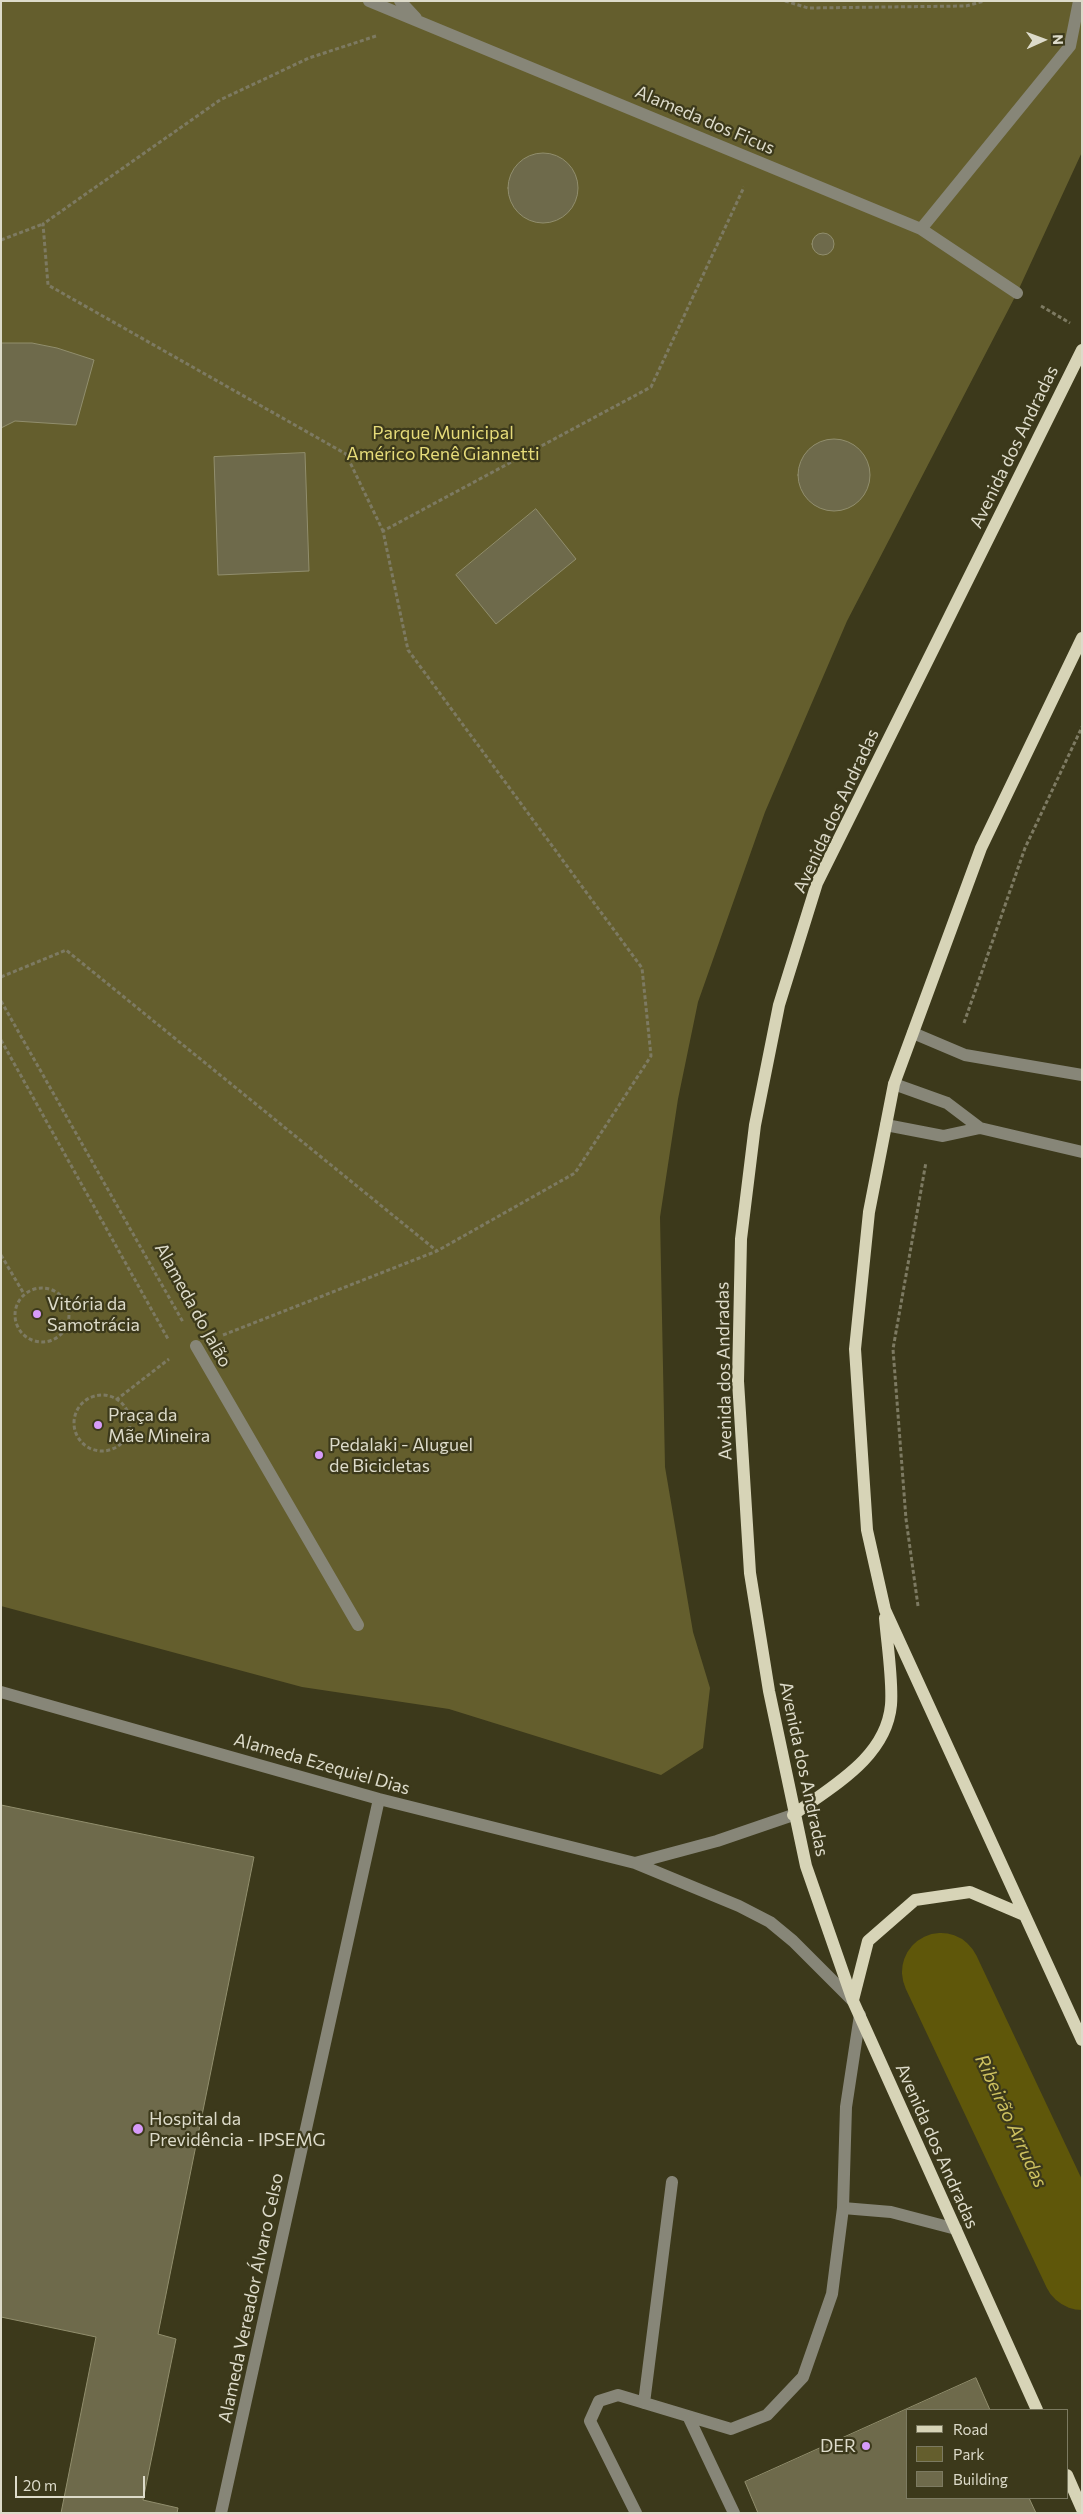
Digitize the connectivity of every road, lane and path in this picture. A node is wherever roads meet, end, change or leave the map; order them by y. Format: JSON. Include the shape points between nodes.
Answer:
{"nodes":[{"id":1,"x":369,"y":1,"type":"edge"},
{"id":2,"x":400,"y":1,"type":"edge"},
{"id":3,"x":785,"y":1,"type":"edge"},
{"id":4,"x":984,"y":1,"type":"edge"},
{"id":5,"x":1079,"y":1,"type":"edge"},
{"id":6,"x":420,"y":22,"type":"junction"},
{"id":7,"x":756,"y":161,"type":"junction"},
{"id":8,"x":43,"y":224,"type":"junction"},
{"id":9,"x":921,"y":230,"type":"junction"},
{"id":10,"x":1,"y":240,"type":"edge"},
{"id":11,"x":1017,"y":293,"type":"joint"},
{"id":12,"x":1074,"y":324,"type":"dead end"},
{"id":13,"x":1082,"y":350,"type":"edge"},
{"id":14,"x":383,"y":531,"type":"junction"},
{"id":15,"x":1082,"y":638,"type":"edge"},
{"id":16,"x":1082,"y":727,"type":"edge"},
{"id":17,"x":1,"y":977,"type":"edge"},
{"id":18,"x":1,"y":1001,"type":"edge"},
{"id":19,"x":913,"y":1033,"type":"junction"},
{"id":20,"x":1,"y":1040,"type":"edge"},
{"id":21,"x":954,"y":1051,"type":"junction"},
{"id":22,"x":1082,"y":1075,"type":"edge"},
{"id":23,"x":894,"y":1084,"type":"junction"},
{"id":24,"x":886,"y":1125,"type":"junction"},
{"id":25,"x":980,"y":1128,"type":"junction"},
{"id":26,"x":931,"y":1134,"type":"junction"},
{"id":27,"x":1082,"y":1152,"type":"edge"},
{"id":28,"x":437,"y":1251,"type":"junction"},
{"id":29,"x":1,"y":1255,"type":"edge"},
{"id":30,"x":24,"y":1294,"type":"junction"},
{"id":31,"x":196,"y":1346,"type":"junction"},
{"id":32,"x":176,"y":1353,"type":"junction"},
{"id":33,"x":116,"y":1400,"type":"junction"},
{"id":34,"x":918,"y":1608,"type":"dead end"},
{"id":35,"x":884,"y":1610,"type":"junction"},
{"id":36,"x":358,"y":1625,"type":"dead end"},
{"id":37,"x":1,"y":1692,"type":"edge"},
{"id":38,"x":379,"y":1799,"type":"junction"},
{"id":39,"x":793,"y":1815,"type":"junction"},
{"id":40,"x":635,"y":1863,"type":"junction"},
{"id":41,"x":1024,"y":1915,"type":"junction"},
{"id":42,"x":853,"y":2001,"type":"junction"},
{"id":43,"x":860,"y":2015,"type":"junction"},
{"id":44,"x":1082,"y":2040,"type":"edge"},
{"id":45,"x":672,"y":2182,"type":"dead end"},
{"id":46,"x":843,"y":2208,"type":"junction"},
{"id":47,"x":956,"y":2229,"type":"junction"},
{"id":48,"x":644,"y":2403,"type":"junction"},
{"id":49,"x":1037,"y":2409,"type":"edge"},
{"id":50,"x":688,"y":2416,"type":"junction"},
{"id":51,"x":1068,"y":2477,"type":"edge"},
{"id":52,"x":1082,"y":2509,"type":"edge"},
{"id":53,"x":221,"y":2513,"type":"edge"},
{"id":54,"x":636,"y":2513,"type":"edge"},
{"id":55,"x":734,"y":2513,"type":"edge"}],
"edges":[{"from":1,"to":6,"type":"street","name":"Alameda dos Ficus"},
{"from":2,"to":6,"type":"street"},
{"from":3,"to":4,"type":"path","via":[[808,8],[966,6]]},
{"from":5,"to":9,"type":"street","via":[[1070,46]]},
{"from":6,"to":7,"type":"street","name":"Alameda dos Ficus"},
{"from":6,"to":8,"type":"path","via":[[309,58],[220,100]]},
{"from":7,"to":9,"type":"street","name":"Alameda dos Ficus"},
{"from":7,"to":14,"type":"path","via":[[651,387]]},
{"from":8,"to":10,"type":"path"},
{"from":8,"to":14,"type":"path","via":[[48,285],[346,454]]},
{"from":9,"to":11,"type":"street","name":"Alameda dos Ficus"},
{"from":11,"to":12,"type":"path"},
{"from":13,"to":39,"type":"main road","name":"Avenida dos Andradas","via":[[818,883],[779,1005],[755,1125],[741,1238],[738,1381],[750,1573]]},
{"from":14,"to":28,"type":"path","via":[[408,650],[642,968],[651,1056],[575,1173]]},
{"from":15,"to":19,"type":"main road","via":[[981,848]]},
{"from":16,"to":21,"type":"path","via":[[1025,848]]},
{"from":17,"to":28,"type":"path","via":[[66,950]]},
{"from":18,"to":31,"type":"path","name":"Alameda do Jalão"},
{"from":19,"to":21,"type":"street"},
{"from":19,"to":23,"type":"main road"},
{"from":20,"to":32,"type":"path"},
{"from":21,"to":22,"type":"street"},
{"from":23,"to":24,"type":"main road"},
{"from":23,"to":25,"type":"street","via":[[946,1103]]},
{"from":24,"to":26,"type":"street"},
{"from":24,"to":35,"type":"main road","via":[[869,1212],[855,1349],[867,1530]]},
{"from":25,"to":26,"type":"street","via":[[943,1136]]},
{"from":25,"to":27,"type":"street"},
{"from":26,"to":34,"type":"path","via":[[893,1349],[906,1520]]},
{"from":28,"to":31,"type":"path"},
{"from":29,"to":30,"type":"path"},
{"from":30,"to":30,"type":"path","via":[[15,1310],[15,1319],[24,1335],[40,1342],[58,1338],[68,1324],[69,1306],[64,1298],[58,1292],[40,1287]]},
{"from":31,"to":32,"type":"path"},
{"from":31,"to":36,"type":"street","name":"Alameda do Jalão"},
{"from":32,"to":33,"type":"path"},
{"from":33,"to":33,"type":"path","via":[[99,1396],[90,1398],[77,1409],[74,1426],[88,1448],[105,1451],[122,1442],[130,1424],[124,1406]]},
{"from":35,"to":39,"type":"main road","via":[[891,1706],[879,1743],[856,1768]]},
{"from":35,"to":41,"type":"main road"},
{"from":37,"to":38,"type":"street","name":"Alameda Ezequiel Dias"},
{"from":38,"to":40,"type":"street","name":"Alameda Ezequiel Dias"},
{"from":38,"to":53,"type":"street","name":"Alameda Vereador Álvaro Celso"},
{"from":39,"to":40,"type":"street","name":"Alameda Ezequiel Dias","via":[[717,1841]]},
{"from":39,"to":42,"type":"main road","name":"Avenida dos Andradas","via":[[806,1866]]},
{"from":40,"to":42,"type":"street","name":"Alameda Ezequiel Dias","via":[[770,1922]]},
{"from":41,"to":42,"type":"main road","via":[[970,1892],[915,1900],[868,1941]]},
{"from":41,"to":44,"type":"main road"},
{"from":42,"to":43,"type":"main road","name":"Avenida dos Andradas"},
{"from":43,"to":46,"type":"street","via":[[846,2107]]},
{"from":43,"to":47,"type":"main road","name":"Avenida dos Andradas"},
{"from":45,"to":48,"type":"street"},
{"from":46,"to":47,"type":"street","via":[[891,2212]]},
{"from":46,"to":50,"type":"street","via":[[832,2294],[803,2377],[767,2415],[731,2428]]},
{"from":47,"to":49,"type":"main road","name":"Avenida dos Andradas"},
{"from":48,"to":50,"type":"street"},
{"from":48,"to":54,"type":"street","via":[[618,2395],[599,2401],[590,2421]]},
{"from":50,"to":55,"type":"street"},
{"from":51,"to":52,"type":"main road"}]}
